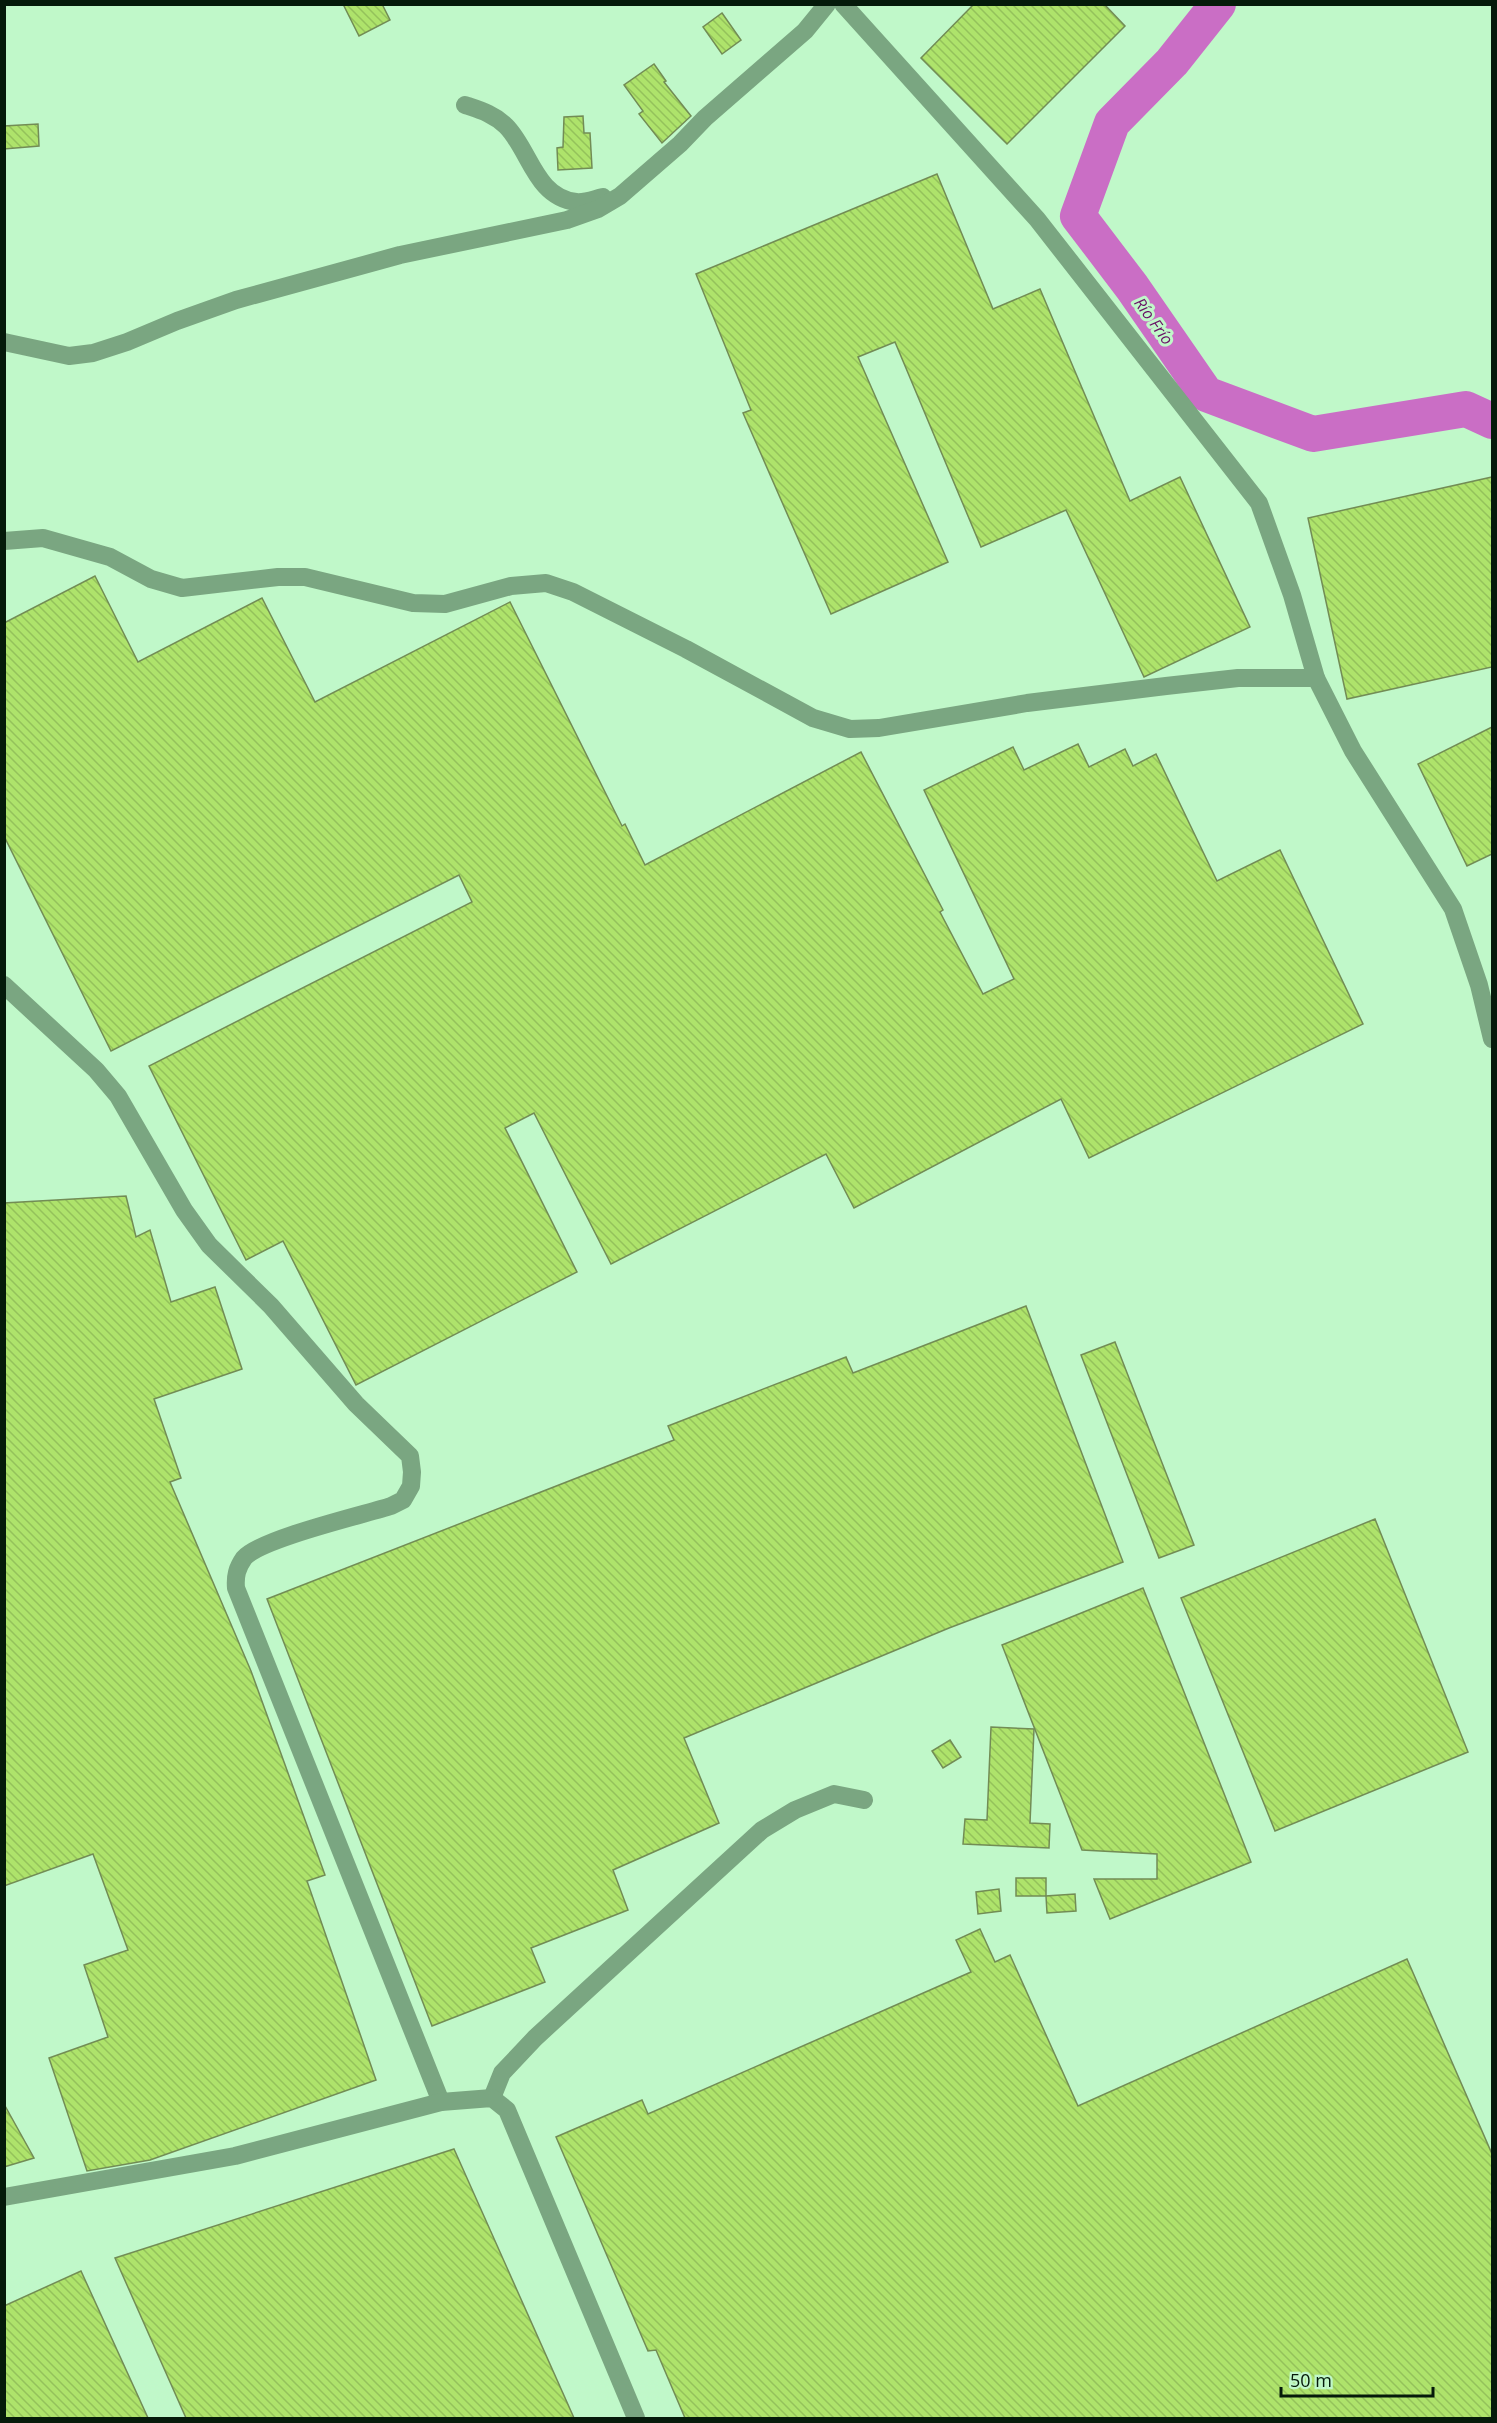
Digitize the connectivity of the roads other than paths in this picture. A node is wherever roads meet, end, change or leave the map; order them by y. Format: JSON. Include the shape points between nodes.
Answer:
{"nodes":[{"id":1,"x":827,"y":4,"type":"edge"},
{"id":2,"x":843,"y":4,"type":"edge"},
{"id":3,"x":465,"y":105,"type":"dead end"},
{"id":4,"x":620,"y":196,"type":"junction"},
{"id":5,"x":4,"y":342,"type":"edge"},
{"id":6,"x":4,"y":541,"type":"edge"},
{"id":7,"x":1316,"y":678,"type":"junction"},
{"id":8,"x":4,"y":985,"type":"edge"},
{"id":9,"x":1492,"y":1039,"type":"edge"},
{"id":10,"x":864,"y":1800,"type":"dead end"},
{"id":11,"x":492,"y":2098,"type":"junction"},
{"id":12,"x":441,"y":2102,"type":"junction"},
{"id":13,"x":4,"y":2197,"type":"edge"},
{"id":14,"x":636,"y":2418,"type":"edge"}],
"edges":[{"from":1,"to":4,"type":"street","via":[[804,31]]},
{"from":2,"to":7,"type":"street","via":[[1037,219],[1259,503],[1292,594]]},
{"from":3,"to":4,"type":"street","via":[[487,112],[507,127],[550,192],[579,203]]},
{"from":4,"to":5,"type":"street","via":[[567,220],[400,255],[236,300],[93,353],[69,356]]},
{"from":6,"to":7,"type":"street","via":[[42,538],[110,557],[151,579],[182,588],[305,577],[413,603],[445,604],[511,586],[546,583],[573,592],[686,649],[813,718],[850,729],[879,729],[1027,703],[1238,678]]},
{"from":7,"to":9,"type":"street","via":[[1353,751],[1453,909],[1479,985]]},
{"from":8,"to":12,"type":"street","via":[[96,1070],[118,1096],[184,1210],[209,1245],[271,1306],[356,1404],[410,1456],[411,1486],[402,1500],[264,1544],[245,1557],[235,1574],[236,1588]]},
{"from":10,"to":11,"type":"street","via":[[834,1794],[795,1810],[762,1830],[535,2038],[502,2073]]},
{"from":11,"to":12,"type":"street"},
{"from":11,"to":14,"type":"street","via":[[507,2110]]},
{"from":12,"to":13,"type":"street","via":[[235,2156]]}]}
